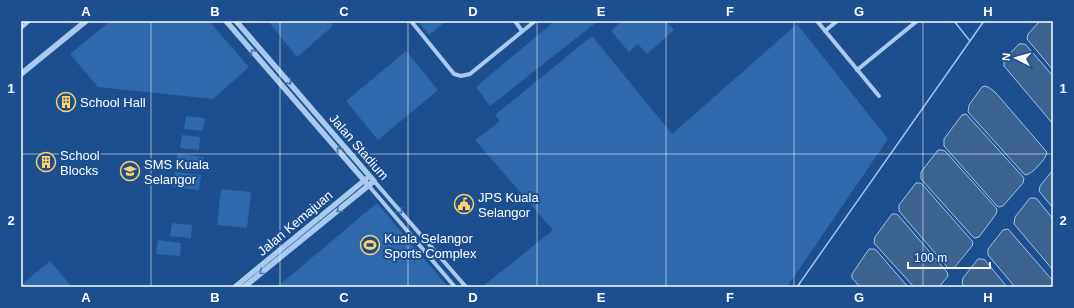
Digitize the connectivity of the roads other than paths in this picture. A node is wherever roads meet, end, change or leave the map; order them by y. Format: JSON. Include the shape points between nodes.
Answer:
{"nodes":[{"id":1,"x":29,"y":21,"type":"edge"},
{"id":2,"x":86,"y":21,"type":"edge"},
{"id":3,"x":226,"y":21,"type":"edge"},
{"id":4,"x":236,"y":21,"type":"edge"},
{"id":5,"x":411,"y":21,"type":"edge"},
{"id":6,"x":515,"y":21,"type":"edge"},
{"id":7,"x":535,"y":21,"type":"edge"},
{"id":8,"x":817,"y":21,"type":"edge"},
{"id":9,"x":837,"y":21,"type":"edge"},
{"id":10,"x":917,"y":21,"type":"edge"},
{"id":11,"x":21,"y":28,"type":"edge"},
{"id":12,"x":522,"y":31,"type":"junction"},
{"id":13,"x":825,"y":31,"type":"junction"},
{"id":14,"x":857,"y":70,"type":"junction"},
{"id":15,"x":21,"y":74,"type":"edge"},
{"id":16,"x":879,"y":96,"type":"dead end"},
{"id":17,"x":369,"y":176,"type":"junction"},
{"id":18,"x":364,"y":180,"type":"junction"},
{"id":19,"x":374,"y":181,"type":"junction"},
{"id":20,"x":369,"y":186,"type":"junction"},
{"id":21,"x":235,"y":287,"type":"edge"},
{"id":22,"x":244,"y":287,"type":"edge"},
{"id":23,"x":455,"y":287,"type":"edge"},
{"id":24,"x":466,"y":287,"type":"edge"}],
"edges":[{"from":1,"to":11,"type":"street"},
{"from":2,"to":15,"type":"street"},
{"from":18,"to":3,"type":"street","name":"Jalan Stadium","one_way":true},
{"from":4,"to":17,"type":"street","name":"Jalan Stadium","one_way":true},
{"from":5,"to":12,"type":"street","via":[[454,74],[461,76],[470,74]]},
{"from":6,"to":12,"type":"street"},
{"from":7,"to":12,"type":"street"},
{"from":8,"to":13,"type":"street"},
{"from":9,"to":13,"type":"street"},
{"from":10,"to":14,"type":"street"},
{"from":13,"to":14,"type":"street"},
{"from":14,"to":16,"type":"street"},
{"from":17,"to":18,"type":"street","name":"Jalan Kemajuan"},
{"from":17,"to":19,"type":"street","name":"Jalan Stadium"},
{"from":18,"to":20,"type":"street","name":"Jalan Stadium"},
{"from":18,"to":21,"type":"street","name":"Jalan Kemajuan"},
{"from":19,"to":20,"type":"street","name":"Jalan Kemajuan"},
{"from":19,"to":24,"type":"street","name":"Jalan Stadium","one_way":true},
{"from":20,"to":22,"type":"street","name":"Jalan Kemajuan","one_way":true},
{"from":20,"to":23,"type":"street","name":"Jalan Stadium"}]}
